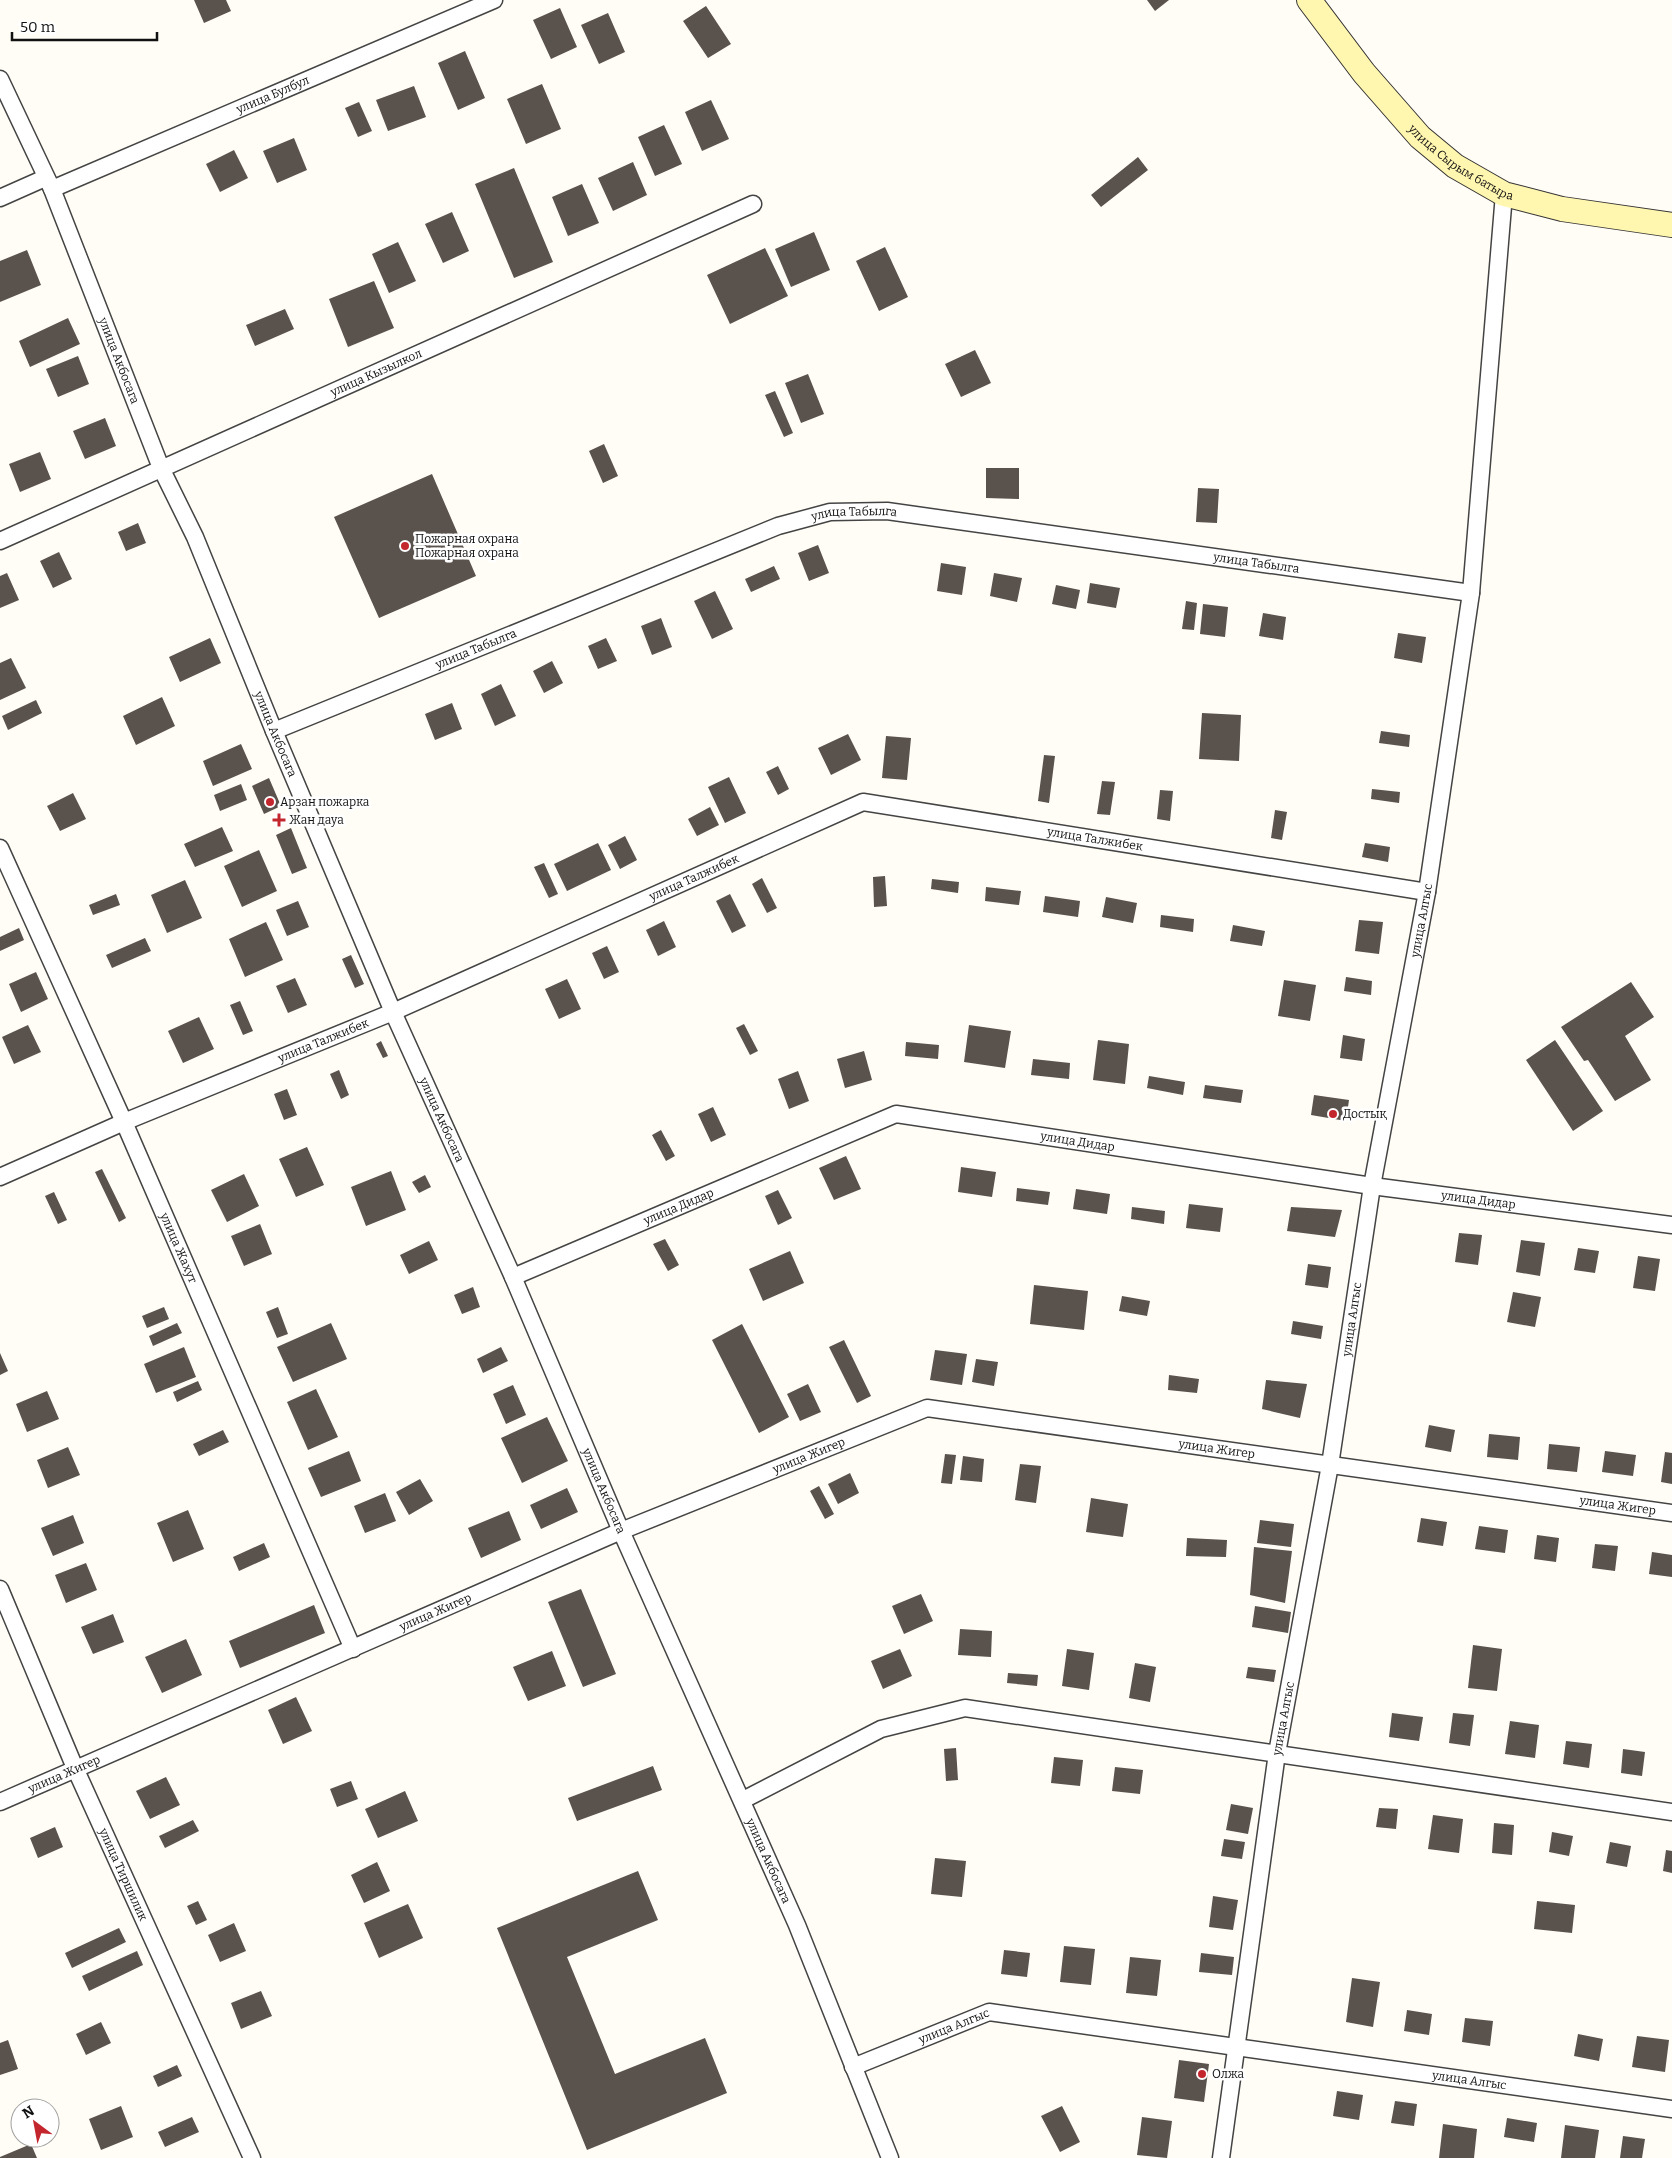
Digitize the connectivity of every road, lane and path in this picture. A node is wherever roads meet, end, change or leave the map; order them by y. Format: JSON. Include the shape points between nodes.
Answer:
{"nodes":[{"id":1,"x":494,"y":0,"type":"edge"},
{"id":2,"x":1309,"y":0,"type":"edge"},
{"id":3,"x":0,"y":79,"type":"edge"},
{"id":4,"x":48,"y":183,"type":"junction"},
{"id":5,"x":1504,"y":194,"type":"junction"},
{"id":6,"x":0,"y":198,"type":"edge"},
{"id":7,"x":752,"y":204,"type":"dead end"},
{"id":8,"x":1672,"y":225,"type":"edge"},
{"id":9,"x":160,"y":468,"type":"junction"},
{"id":10,"x":0,"y":541,"type":"edge"},
{"id":11,"x":1471,"y":593,"type":"junction"},
{"id":12,"x":274,"y":731,"type":"junction"},
{"id":13,"x":0,"y":848,"type":"edge"},
{"id":14,"x":1427,"y":892,"type":"junction"},
{"id":15,"x":393,"y":1012,"type":"junction"},
{"id":16,"x":124,"y":1122,"type":"junction"},
{"id":17,"x":0,"y":1177,"type":"edge"},
{"id":18,"x":1372,"y":1186,"type":"junction"},
{"id":19,"x":1672,"y":1225,"type":"edge"},
{"id":20,"x":513,"y":1277,"type":"junction"},
{"id":21,"x":1330,"y":1465,"type":"junction"},
{"id":22,"x":1672,"y":1513,"type":"edge"},
{"id":23,"x":622,"y":1531,"type":"junction"},
{"id":24,"x":0,"y":1589,"type":"edge"},
{"id":25,"x":353,"y":1649,"type":"junction"},
{"id":26,"x":1277,"y":1754,"type":"junction"},
{"id":27,"x":75,"y":1768,"type":"junction"},
{"id":28,"x":743,"y":1800,"type":"junction"},
{"id":29,"x":0,"y":1802,"type":"edge"},
{"id":30,"x":1672,"y":1812,"type":"edge"},
{"id":31,"x":1238,"y":2046,"type":"junction"},
{"id":32,"x":853,"y":2067,"type":"junction"},
{"id":33,"x":1672,"y":2109,"type":"edge"},
{"id":34,"x":252,"y":2158,"type":"edge"},
{"id":35,"x":890,"y":2158,"type":"edge"},
{"id":36,"x":1221,"y":2158,"type":"edge"}],
"edges":[{"from":1,"to":4,"type":"street","name":"улица Булбул"},
{"from":2,"to":5,"type":"street","name":"улица Сырым батыра","via":[[1364,73],[1420,137],[1455,166]]},
{"from":3,"to":4,"type":"street","name":"улица Акбосага"},
{"from":4,"to":6,"type":"street","name":"улица Булбул"},
{"from":4,"to":9,"type":"street","name":"улица Акбосага"},
{"from":5,"to":8,"type":"street","name":"улица Сырым батыра","via":[[1562,209]]},
{"from":5,"to":11,"type":"street","name":"улица Алгыс"},
{"from":7,"to":9,"type":"street","name":"улица Кызылкол"},
{"from":9,"to":10,"type":"street","name":"улица Кызылкол"},
{"from":9,"to":12,"type":"street","name":"улица Акбосага","via":[[195,537]]},
{"from":11,"to":12,"type":"street","name":"улица Табылга","via":[[887,511],[830,512],[778,526]]},
{"from":11,"to":14,"type":"street","name":"улица Алгыс"},
{"from":12,"to":15,"type":"street","name":"улица Акбосага"},
{"from":13,"to":16,"type":"street","name":"улица Жахут"},
{"from":14,"to":15,"type":"street","name":"улица Талжибек","via":[[863,802]]},
{"from":14,"to":18,"type":"street","name":"улица Алгыс"},
{"from":15,"to":16,"type":"street","name":"улица Талжибек"},
{"from":15,"to":20,"type":"street","name":"улица Акбосага"},
{"from":16,"to":17,"type":"street","name":"улица Талжибек"},
{"from":16,"to":25,"type":"street","name":"улица Жахут"},
{"from":18,"to":19,"type":"street","name":"улица Дидар"},
{"from":18,"to":20,"type":"street","name":"улица Дидар","via":[[896,1114]]},
{"from":18,"to":21,"type":"street","name":"улица Алгыс"},
{"from":20,"to":23,"type":"street","name":"улица Акбосага"},
{"from":21,"to":22,"type":"street","name":"улица Жигер"},
{"from":21,"to":23,"type":"street","name":"улица Жигер","via":[[927,1408]]},
{"from":21,"to":26,"type":"street","name":"улица Алгыс"},
{"from":23,"to":25,"type":"street","name":"улица Жигер"},
{"from":23,"to":28,"type":"street","name":"улица Акбосага"},
{"from":24,"to":27,"type":"street","name":"улица Тиршилик"},
{"from":25,"to":27,"type":"street","name":"улица Жигер"},
{"from":26,"to":28,"type":"street","via":[[965,1708],[881,1730]]},
{"from":26,"to":30,"type":"street"},
{"from":26,"to":31,"type":"street","name":"улица Алгыс"},
{"from":27,"to":29,"type":"street","name":"улица Жигер"},
{"from":27,"to":34,"type":"street","name":"улица Тиршилик"},
{"from":28,"to":32,"type":"street","name":"улица Акбосага"},
{"from":31,"to":32,"type":"street","name":"улица Алгыс","via":[[989,2012]]},
{"from":31,"to":33,"type":"street","name":"улица Алгыс"},
{"from":31,"to":36,"type":"street","name":"улица Алгыс"},
{"from":32,"to":35,"type":"street","name":"улица Акбосага"}]}
